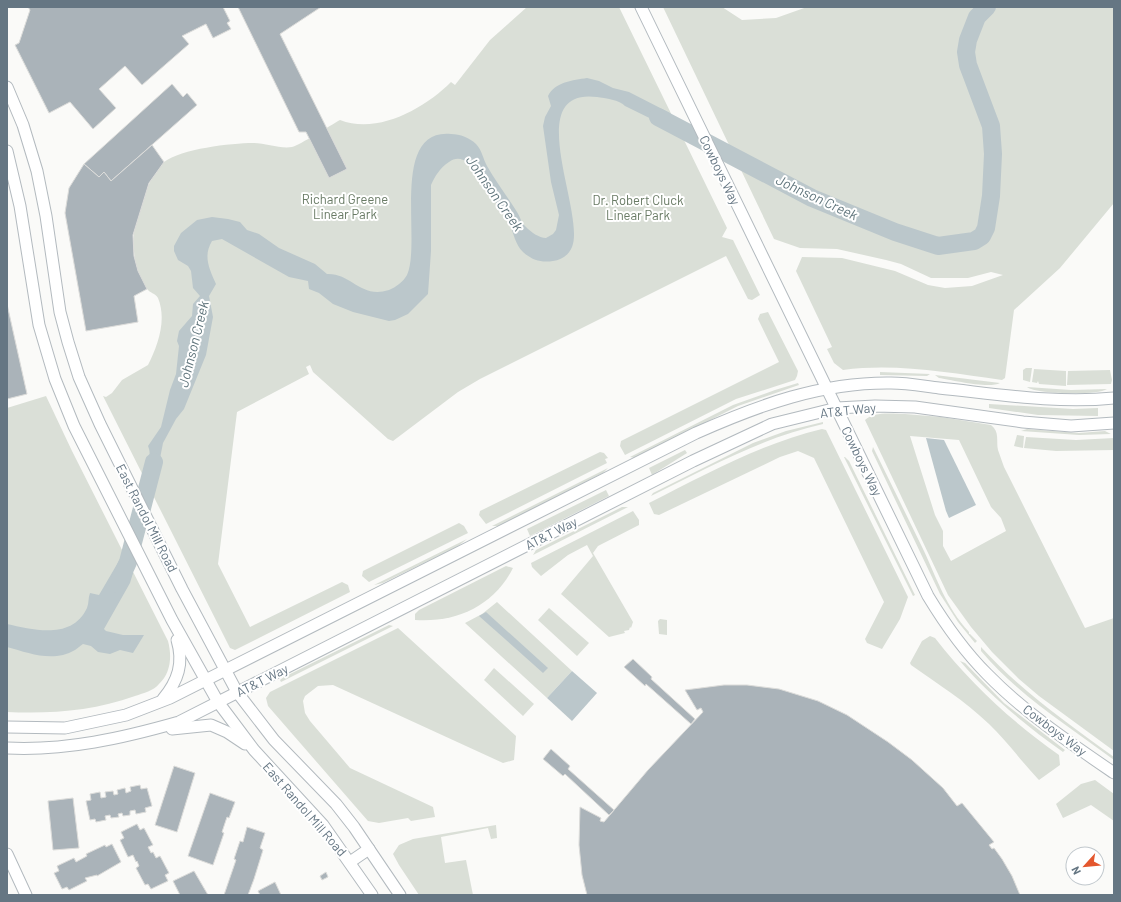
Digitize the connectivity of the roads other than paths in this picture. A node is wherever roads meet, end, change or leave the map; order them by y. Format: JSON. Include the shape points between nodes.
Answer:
{"nodes":[{"id":1,"x":641,"y":7,"type":"edge"},
{"id":2,"x":7,"y":87,"type":"edge"},
{"id":3,"x":7,"y":151,"type":"edge"},
{"id":4,"x":827,"y":388,"type":"junction"},
{"id":5,"x":1114,"y":398,"type":"edge"},
{"id":6,"x":837,"y":408,"type":"junction"},
{"id":7,"x":1114,"y":423,"type":"edge"},
{"id":8,"x":172,"y":620,"type":"junction"},
{"id":9,"x":224,"y":671,"type":"junction"},
{"id":10,"x":205,"y":680,"type":"junction"},
{"id":11,"x":237,"y":692,"type":"junction"},
{"id":12,"x":160,"y":702,"type":"junction"},
{"id":13,"x":218,"y":702,"type":"junction"},
{"id":14,"x":7,"y":727,"type":"edge"},
{"id":15,"x":149,"y":730,"type":"junction"},
{"id":16,"x":7,"y":748,"type":"edge"},
{"id":17,"x":254,"y":750,"type":"junction"},
{"id":18,"x":1114,"y":773,"type":"edge"},
{"id":19,"x":369,"y":849,"type":"junction"},
{"id":20,"x":7,"y":854,"type":"edge"},
{"id":21,"x":350,"y":862,"type":"junction"},
{"id":22,"x":26,"y":895,"type":"edge"},
{"id":23,"x":372,"y":895,"type":"edge"},
{"id":24,"x":400,"y":895,"type":"edge"}],
"edges":[{"from":1,"to":4,"type":"main road","name":"Cowboys Way"},
{"from":2,"to":9,"type":"main road","name":"East Randol Mill Road","via":[[23,125],[37,171],[60,312],[86,395]]},
{"from":3,"to":8,"type":"main road","name":"East Randol Mill Road","via":[[20,206],[45,349],[68,414]]},
{"from":4,"to":5,"type":"main road","name":"AT&T Way","via":[[891,383],[1053,400],[1084,401]]},
{"from":4,"to":6,"type":"main road","name":"Cowboys Way"},
{"from":4,"to":9,"type":"main road","name":"AT&T Way","via":[[778,400],[696,433]]},
{"from":6,"to":7,"type":"main road","name":"AT&T Way","via":[[915,407],[1071,426]]},
{"from":6,"to":11,"type":"main road","name":"AT&T Way","via":[[772,424],[693,461]]},
{"from":6,"to":18,"type":"main road","name":"Cowboys Way","via":[[928,596],[962,646],[986,674],[1038,719]]},
{"from":8,"to":10,"type":"main road","name":"East Randol Mill Road"},
{"from":8,"to":12,"type":"main road","via":[[181,652],[180,671],[172,688]]},
{"from":9,"to":10,"type":"main road","name":"AT&T Way"},
{"from":9,"to":11,"type":"main road","name":"East Randol Mill Road"},
{"from":10,"to":12,"type":"main road","name":"AT&T Way"},
{"from":10,"to":13,"type":"main road","name":"East Randol Mill Road"},
{"from":11,"to":13,"type":"main road","name":"AT&T Way"},
{"from":11,"to":19,"type":"main road","name":"East Randol Mill Road","via":[[274,740],[336,804]]},
{"from":12,"to":14,"type":"main road","name":"AT&T Way","via":[[126,715],[65,728]]},
{"from":13,"to":15,"type":"main road","name":"AT&T Way","via":[[179,722]]},
{"from":13,"to":17,"type":"main road","name":"East Randol Mill Road"},
{"from":15,"to":16,"type":"main road","name":"AT&T Way","via":[[71,746]]},
{"from":15,"to":17,"type":"main road","via":[[211,725]]},
{"from":17,"to":21,"type":"main road","name":"East Randol Mill Road","via":[[323,825]]},
{"from":19,"to":21,"type":"main road"},
{"from":19,"to":24,"type":"main road","name":"East Randol Mill Road"},
{"from":20,"to":22,"type":"main road"},
{"from":21,"to":23,"type":"main road","name":"East Randol Mill Road"}]}
